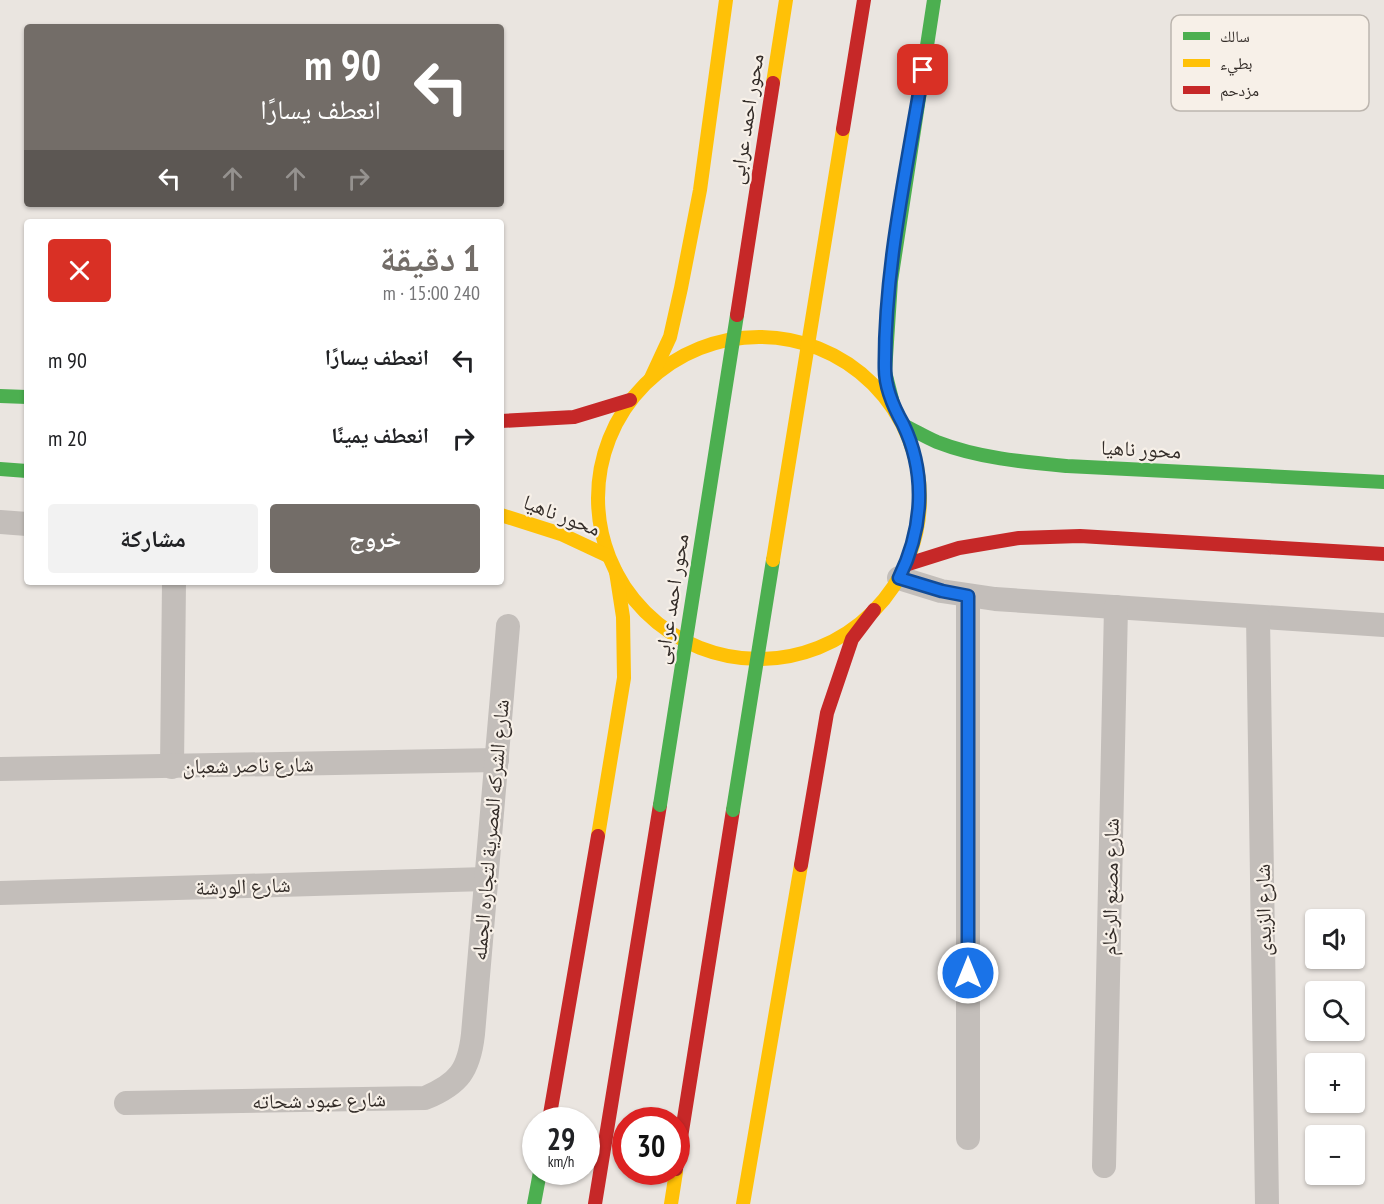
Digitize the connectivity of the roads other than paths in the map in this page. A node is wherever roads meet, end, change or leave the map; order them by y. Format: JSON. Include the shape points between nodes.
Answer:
{"nodes":[{"id":1,"x":726,"y":0,"type":"edge"},
{"id":2,"x":786,"y":0,"type":"edge"},
{"id":3,"x":864,"y":0,"type":"edge"},
{"id":4,"x":934,"y":0,"type":"edge"},
{"id":5,"x":651,"y":378,"type":"junction"},
{"id":6,"x":0,"y":396,"type":"edge"},
{"id":7,"x":24,"y":397,"type":"edge"},
{"id":8,"x":630,"y":400,"type":"junction"},
{"id":9,"x":895,"y":411,"type":"junction"},
{"id":10,"x":504,"y":421,"type":"edge"},
{"id":11,"x":903,"y":424,"type":"junction"},
{"id":12,"x":0,"y":469,"type":"edge"},
{"id":13,"x":24,"y":471,"type":"edge"},
{"id":14,"x":1384,"y":482,"type":"edge"},
{"id":15,"x":504,"y":516,"type":"edge"},
{"id":16,"x":0,"y":522,"type":"edge"},
{"id":17,"x":24,"y":524,"type":"edge"},
{"id":18,"x":1384,"y":554,"type":"edge"},
{"id":19,"x":608,"y":556,"type":"junction"},
{"id":20,"x":902,"y":571,"type":"junction"},
{"id":21,"x":616,"y":572,"type":"junction"},
{"id":22,"x":174,"y":585,"type":"edge"},
{"id":23,"x":968,"y":596,"type":"junction"},
{"id":24,"x":1116,"y":607,"type":"junction"},
{"id":25,"x":874,"y":610,"type":"junction"},
{"id":26,"x":1258,"y":617,"type":"junction"},
{"id":27,"x":1384,"y":625,"type":"edge"},
{"id":28,"x":508,"y":626,"type":"dead end"},
{"id":29,"x":496,"y":760,"type":"junction"},
{"id":30,"x":172,"y":767,"type":"junction"},
{"id":31,"x":0,"y":769,"type":"edge"},
{"id":32,"x":486,"y":879,"type":"junction"},
{"id":33,"x":0,"y":892,"type":"edge"},
{"id":34,"x":473,"y":1034,"type":"joint"},
{"id":35,"x":126,"y":1103,"type":"dead end"},
{"id":36,"x":551,"y":1107,"type":"edge"},
{"id":37,"x":686,"y":1107,"type":"edge"},
{"id":38,"x":968,"y":1138,"type":"dead end"},
{"id":39,"x":1104,"y":1166,"type":"dead end"},
{"id":40,"x":538,"y":1185,"type":"edge"},
{"id":41,"x":674,"y":1185,"type":"edge"},
{"id":42,"x":534,"y":1204,"type":"edge"},
{"id":43,"x":595,"y":1204,"type":"edge"},
{"id":44,"x":671,"y":1204,"type":"edge"},
{"id":45,"x":743,"y":1204,"type":"edge"},
{"id":46,"x":1267,"y":1204,"type":"edge"}],
"edges":[{"from":1,"to":5,"type":"main road","via":[[700,190],[683,278],[670,337]]},
{"from":2,"to":43,"type":"main road","name":"محور احمد عرابى","bridge":true},
{"from":3,"to":37,"type":"main road","bridge":true},
{"from":4,"to":9,"type":"main road","via":[[891,280],[885,372]]},
{"from":5,"to":8,"type":"main road"},
{"from":5,"to":9,"type":"main road","via":[[676,359],[704,346],[765,337],[826,351],[876,387]]},
{"from":6,"to":7,"type":"main road"},
{"from":8,"to":10,"type":"main road","via":[[574,417]]},
{"from":8,"to":19,"type":"main road","via":[[610,436],[599,475],[598,516]]},
{"from":9,"to":11,"type":"main road"},
{"from":11,"to":14,"type":"main road","name":"محور ناهيا","via":[[937,442],[1023,462]]},
{"from":11,"to":20,"type":"main road","via":[[915,458],[920,494],[917,530]]},
{"from":12,"to":13,"type":"main road"},
{"from":15,"to":19,"type":"main road","name":"محور ناهيا","via":[[561,534]]},
{"from":16,"to":17,"type":"street"},
{"from":18,"to":20,"type":"main road","via":[[1080,536],[1019,538],[969,546]]},
{"from":19,"to":21,"type":"main road"},
{"from":20,"to":23,"type":"street","via":[[942,591]]},
{"from":20,"to":25,"type":"main road"},
{"from":21,"to":25,"type":"main road","via":[[646,612],[678,637],[735,657],[796,654],[851,630]]},
{"from":21,"to":36,"type":"main road","via":[[623,603],[623,693]]},
{"from":22,"to":30,"type":"street"},
{"from":23,"to":24,"type":"street"},
{"from":23,"to":38,"type":"street"},
{"from":24,"to":26,"type":"street"},
{"from":24,"to":39,"type":"street","name":"شارع مصنع الرخام"},
{"from":25,"to":45,"type":"main road","via":[[852,639],[827,713]]},
{"from":26,"to":27,"type":"street"},
{"from":26,"to":46,"type":"street","name":"شارع الزيدى"},
{"from":28,"to":29,"type":"street","name":"شارع الشركه المصرية لتجاره الجمله"},
{"from":29,"to":30,"type":"street","name":"شارع ناصر شعبان"},
{"from":29,"to":32,"type":"street","name":"شارع الشركه المصرية لتجاره الجمله"},
{"from":30,"to":31,"type":"street","name":"شارع ناصر شعبان"},
{"from":32,"to":33,"type":"street","name":"شارع الورشة"},
{"from":32,"to":34,"type":"street","name":"شارع الشركه المصرية لتجاره الجمله"},
{"from":34,"to":35,"type":"street","name":"شارع عبود شحاته","via":[[471,1056],[461,1075],[445,1090],[425,1098]]},
{"from":40,"to":42,"type":"main road"},
{"from":41,"to":44,"type":"main road"}]}
